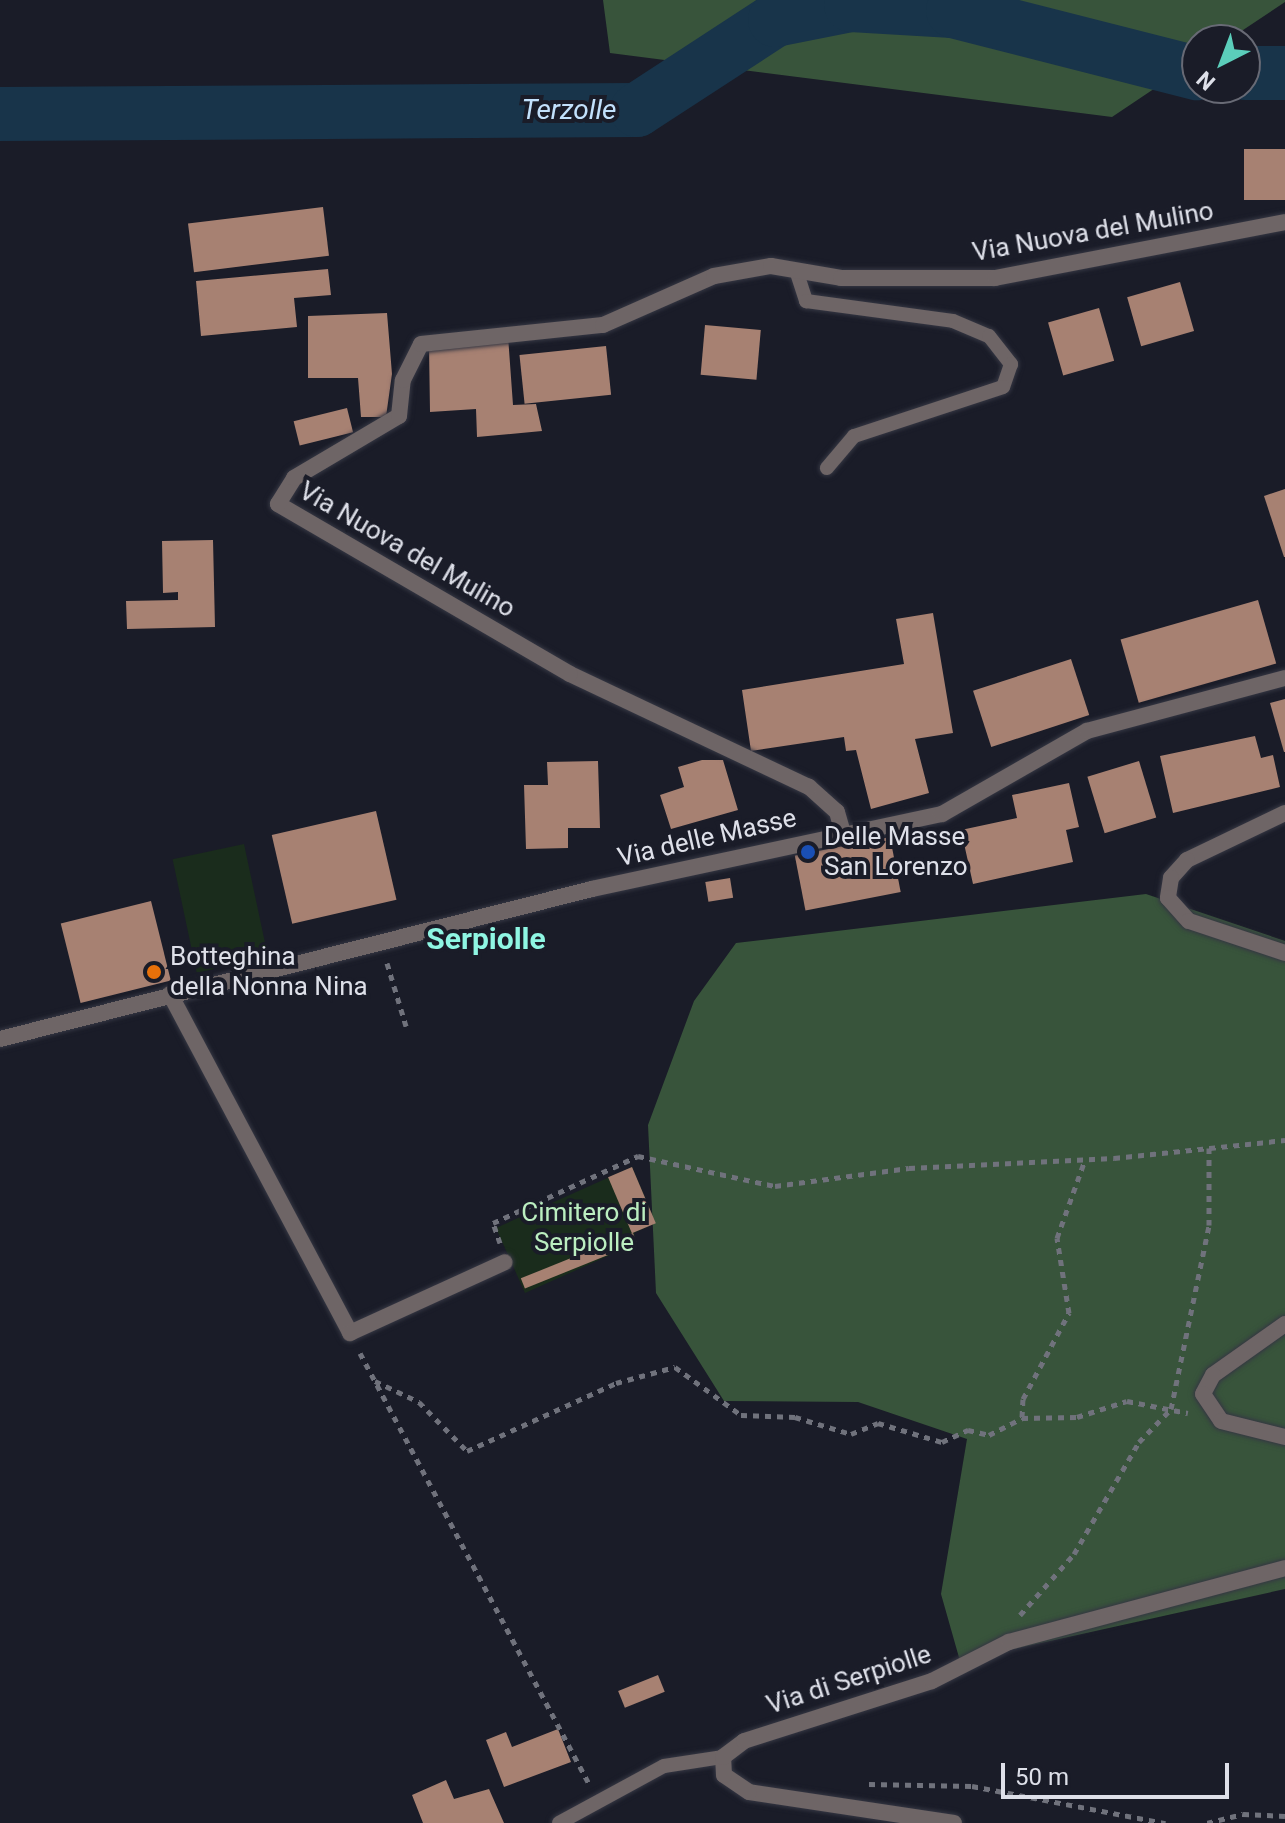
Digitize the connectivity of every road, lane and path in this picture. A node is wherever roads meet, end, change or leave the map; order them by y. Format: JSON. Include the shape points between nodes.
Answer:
{"nodes":[{"id":1,"x":1285,"y":222,"type":"edge"},
{"id":2,"x":796,"y":270,"type":"junction"},
{"id":3,"x":827,"y":468,"type":"dead end"},
{"id":4,"x":1285,"y":678,"type":"edge"},
{"id":5,"x":1285,"y":813,"type":"edge"},
{"id":6,"x":843,"y":833,"type":"junction"},
{"id":7,"x":1285,"y":953,"type":"edge"},
{"id":8,"x":391,"y":976,"type":"dead end"},
{"id":9,"x":170,"y":994,"type":"junction"},
{"id":10,"x":406,"y":1026,"type":"dead end"},
{"id":11,"x":0,"y":1039,"type":"edge"},
{"id":12,"x":1285,"y":1140,"type":"edge"},
{"id":13,"x":1209,"y":1148,"type":"junction"},
{"id":14,"x":1085,"y":1160,"type":"junction"},
{"id":15,"x":505,"y":1262,"type":"joint"},
{"id":16,"x":1285,"y":1324,"type":"edge"},
{"id":17,"x":350,"y":1333,"type":"junction"},
{"id":18,"x":375,"y":1381,"type":"junction"},
{"id":19,"x":1171,"y":1409,"type":"junction"},
{"id":20,"x":1209,"y":1414,"type":"junction"},
{"id":21,"x":1022,"y":1418,"type":"junction"},
{"id":22,"x":1285,"y":1437,"type":"edge"},
{"id":23,"x":1285,"y":1568,"type":"edge"},
{"id":24,"x":1009,"y":1642,"type":"junction"},
{"id":25,"x":723,"y":1757,"type":"junction"},
{"id":26,"x":854,"y":1784,"type":"dead end"},
{"id":27,"x":598,"y":1801,"type":"junction"},
{"id":28,"x":1285,"y":1816,"type":"edge"},
{"id":29,"x":559,"y":1823,"type":"edge"},
{"id":30,"x":954,"y":1823,"type":"edge"},
{"id":31,"x":1165,"y":1823,"type":"edge"},
{"id":32,"x":1207,"y":1823,"type":"edge"}],
"edges":[{"from":1,"to":2,"type":"street","name":"Via Nuova del Mulino","via":[[995,278],[841,278]]},
{"from":2,"to":3,"type":"lane","via":[[806,301],[824,309],[953,321],[989,336],[1011,364],[1003,387],[854,436]]},
{"from":2,"to":6,"type":"street","name":"Via Nuova del Mulino","via":[[771,266],[714,276],[603,325],[421,344],[403,380],[399,416],[294,478],[278,504],[570,674],[809,787],[837,812]]},
{"from":4,"to":6,"type":"street","name":"Via delle Masse","via":[[1087,731],[942,814]]},
{"from":5,"to":7,"type":"street","via":[[1187,860],[1171,878],[1168,898],[1189,921]]},
{"from":6,"to":9,"type":"street","name":"Via delle Masse"},
{"from":8,"to":10,"type":"path"},
{"from":9,"to":11,"type":"street","name":"Via delle Masse"},
{"from":9,"to":17,"type":"street"},
{"from":12,"to":13,"type":"path"},
{"from":13,"to":14,"type":"path"},
{"from":13,"to":19,"type":"path","via":[[1209,1225]]},
{"from":14,"to":15,"type":"path","via":[[909,1168],[775,1186],[638,1156],[493,1223]]},
{"from":14,"to":21,"type":"path","via":[[1084,1181],[1062,1215],[1057,1238],[1069,1313],[1023,1399]]},
{"from":15,"to":17,"type":"street"},
{"from":16,"to":20,"type":"street","via":[[1213,1375],[1203,1394]]},
{"from":17,"to":18,"type":"path"},
{"from":18,"to":21,"type":"path","via":[[419,1402],[467,1451],[616,1383],[675,1367],[741,1415],[795,1417],[851,1434],[878,1423],[942,1442],[968,1430],[989,1435]]},
{"from":18,"to":27,"type":"path"},
{"from":19,"to":20,"type":"path"},
{"from":19,"to":21,"type":"path","via":[[1127,1401],[1077,1417]]},
{"from":19,"to":24,"type":"path","via":[[1139,1442],[1074,1554],[1016,1619]]},
{"from":20,"to":22,"type":"street"},
{"from":23,"to":24,"type":"street","name":"Via di Serpiolle"},
{"from":24,"to":25,"type":"street","name":"Via di Serpiolle","via":[[932,1681],[744,1741]]},
{"from":25,"to":27,"type":"lane","via":[[664,1766]]},
{"from":25,"to":30,"type":"street","via":[[724,1775],[749,1792]]},
{"from":26,"to":31,"type":"path","via":[[972,1786]]},
{"from":27,"to":29,"type":"lane"},
{"from":28,"to":32,"type":"path","via":[[1243,1814]]}]}
